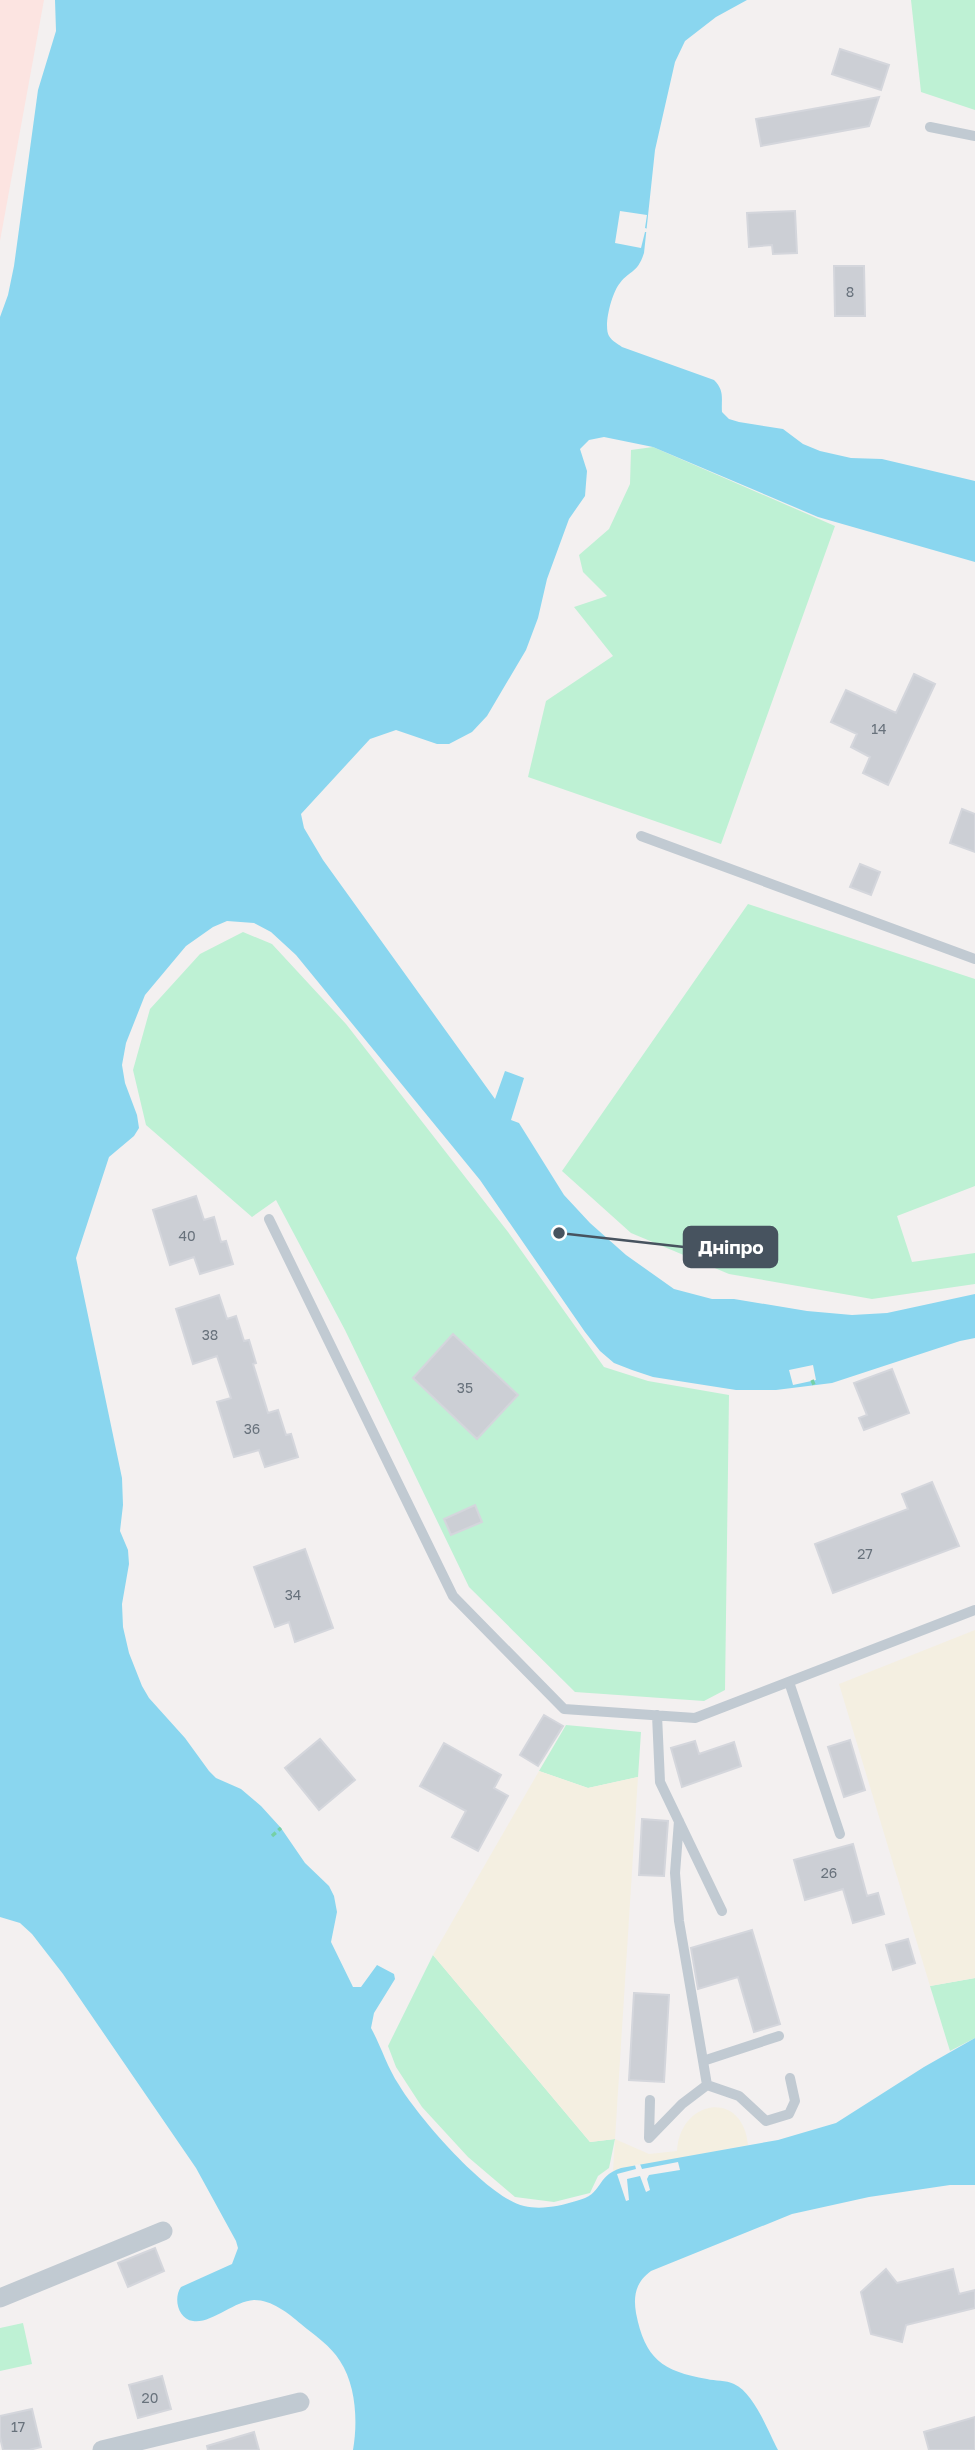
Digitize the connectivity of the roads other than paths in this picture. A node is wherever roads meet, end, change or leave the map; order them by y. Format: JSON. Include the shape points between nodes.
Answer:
{"nodes":[{"id":1,"x":930,"y":127,"type":"dead end"},
{"id":2,"x":975,"y":136,"type":"edge"},
{"id":3,"x":642,"y":836,"type":"dead end"},
{"id":4,"x":975,"y":959,"type":"edge"},
{"id":5,"x":269,"y":1219,"type":"dead end"},
{"id":6,"x":975,"y":1610,"type":"edge"},
{"id":7,"x":789,"y":1682,"type":"junction"},
{"id":8,"x":657,"y":1715,"type":"junction"},
{"id":9,"x":679,"y":1821,"type":"junction"},
{"id":10,"x":840,"y":1834,"type":"dead end"},
{"id":11,"x":722,"y":1911,"type":"dead end"},
{"id":12,"x":779,"y":2036,"type":"dead end"},
{"id":13,"x":703,"y":2060,"type":"junction"},
{"id":14,"x":790,"y":2078,"type":"dead end"},
{"id":15,"x":706,"y":2085,"type":"junction"},
{"id":16,"x":650,"y":2101,"type":"dead end"},
{"id":17,"x":163,"y":2231,"type":"dead end"},
{"id":18,"x":0,"y":2298,"type":"edge"},
{"id":19,"x":300,"y":2402,"type":"dead end"},
{"id":20,"x":102,"y":2450,"type":"edge"}],
"edges":[{"from":1,"to":2,"type":"lane"},
{"from":3,"to":4,"type":"lane"},
{"from":5,"to":8,"type":"lane","via":[[453,1596],[564,1709]]},
{"from":6,"to":7,"type":"lane"},
{"from":7,"to":8,"type":"lane","via":[[695,1718]]},
{"from":7,"to":10,"type":"lane"},
{"from":8,"to":9,"type":"lane","via":[[660,1782]]},
{"from":9,"to":11,"type":"lane"},
{"from":9,"to":13,"type":"lane","via":[[675,1873],[679,1921]]},
{"from":12,"to":13,"type":"lane"},
{"from":13,"to":15,"type":"lane"},
{"from":14,"to":15,"type":"lane","via":[[795,2101],[789,2115],[766,2121],[739,2096]]},
{"from":15,"to":16,"type":"lane","via":[[649,2138]]},
{"from":17,"to":18,"type":"street"},
{"from":19,"to":20,"type":"street"}]}
